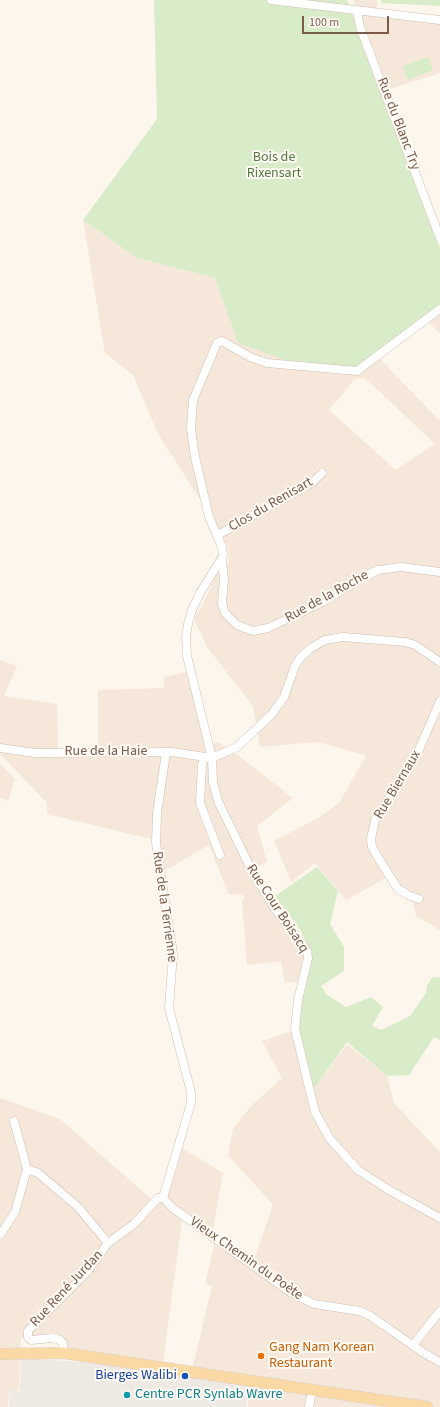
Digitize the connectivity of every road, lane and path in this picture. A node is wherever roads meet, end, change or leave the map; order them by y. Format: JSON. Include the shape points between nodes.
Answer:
{"nodes":[{"id":1,"x":272,"y":0,"type":"edge"},
{"id":2,"x":357,"y":11,"type":"junction"},
{"id":3,"x":440,"y":20,"type":"edge"},
{"id":4,"x":440,"y":238,"type":"edge"},
{"id":5,"x":440,"y":308,"type":"edge"},
{"id":6,"x":322,"y":473,"type":"dead end"},
{"id":7,"x":218,"y":535,"type":"junction"},
{"id":8,"x":222,"y":561,"type":"junction"},
{"id":9,"x":440,"y":572,"type":"edge"},
{"id":10,"x":440,"y":662,"type":"edge"},
{"id":11,"x":440,"y":701,"type":"edge"},
{"id":12,"x":0,"y":748,"type":"edge"},
{"id":13,"x":166,"y":753,"type":"junction"},
{"id":14,"x":208,"y":758,"type":"junction"},
{"id":15,"x":220,"y":855,"type":"dead end"},
{"id":16,"x":419,"y":899,"type":"dead end"},
{"id":17,"x":14,"y":1121,"type":"dead end"},
{"id":18,"x":27,"y":1169,"type":"junction"},
{"id":19,"x":163,"y":1198,"type":"junction"},
{"id":20,"x":440,"y":1218,"type":"edge"},
{"id":21,"x":0,"y":1235,"type":"edge"},
{"id":22,"x":108,"y":1243,"type":"junction"},
{"id":23,"x":440,"y":1311,"type":"edge"},
{"id":24,"x":413,"y":1345,"type":"junction"},
{"id":25,"x":64,"y":1353,"type":"junction"},
{"id":26,"x":0,"y":1354,"type":"edge"},
{"id":27,"x":440,"y":1362,"type":"edge"},
{"id":28,"x":312,"y":1390,"type":"junction"},
{"id":29,"x":309,"y":1407,"type":"edge"},
{"id":30,"x":427,"y":1407,"type":"edge"}],
"edges":[{"from":1,"to":2,"type":"street"},
{"from":2,"to":3,"type":"street"},
{"from":2,"to":4,"type":"street","name":"Rue du Blanc Try","via":[[360,26]]},
{"from":5,"to":7,"type":"street","name":"Rue de la Roche","via":[[357,371],[267,363],[250,357],[226,342],[219,342],[195,393],[191,420],[194,450],[207,509]]},
{"from":6,"to":7,"type":"street","name":"Clos du Renisart","via":[[314,482]]},
{"from":7,"to":8,"type":"street","name":"Rue de la Roche","via":[[222,547]]},
{"from":8,"to":9,"type":"street","name":"Rue de la Roche","via":[[222,604],[225,613],[237,625],[253,631],[268,628],[303,612],[378,570],[401,567]]},
{"from":8,"to":14,"type":"street","via":[[203,587],[192,610],[186,637],[187,656]]},
{"from":10,"to":14,"type":"street","via":[[415,645],[405,642],[343,637],[326,640],[301,657],[295,666],[284,697],[272,714],[237,748]]},
{"from":11,"to":16,"type":"street","name":"Rue Biernaux","via":[[418,752],[375,820],[371,839],[372,847],[398,889]]},
{"from":12,"to":13,"type":"street","name":"Rue de la Haie","via":[[35,753]]},
{"from":13,"to":14,"type":"street","name":"Rue de la Haie"},
{"from":13,"to":19,"type":"street","name":"Rue de la Terrienne","via":[[157,813],[156,839],[173,954],[169,1008],[191,1092],[191,1103]]},
{"from":14,"to":15,"type":"street","via":[[200,803]]},
{"from":14,"to":20,"type":"street","name":"Rue Cour Boisacq","via":[[215,793],[246,861],[275,909],[307,951],[308,958],[298,1000],[295,1030],[315,1112],[322,1126],[339,1150],[358,1170]]},
{"from":17,"to":18,"type":"street"},
{"from":18,"to":21,"type":"street","via":[[15,1212]]},
{"from":18,"to":22,"type":"street","via":[[38,1173],[78,1207]]},
{"from":19,"to":22,"type":"street","name":"Rue René Jurdan","via":[[158,1198],[134,1224]]},
{"from":19,"to":24,"type":"street","name":"Vieux Chemin du Poète","via":[[174,1209],[290,1292],[314,1304],[360,1311]]},
{"from":22,"to":25,"type":"street","name":"Rue René Jurdan","via":[[87,1272],[28,1330],[28,1337],[31,1340],[60,1340]]},
{"from":23,"to":24,"type":"street"},
{"from":24,"to":27,"type":"street","name":"Vieux Chemin du Poète"},
{"from":25,"to":26,"type":"main road"},
{"from":25,"to":28,"type":"main road"},
{"from":28,"to":29,"type":"street"},
{"from":28,"to":30,"type":"main road"}]}
